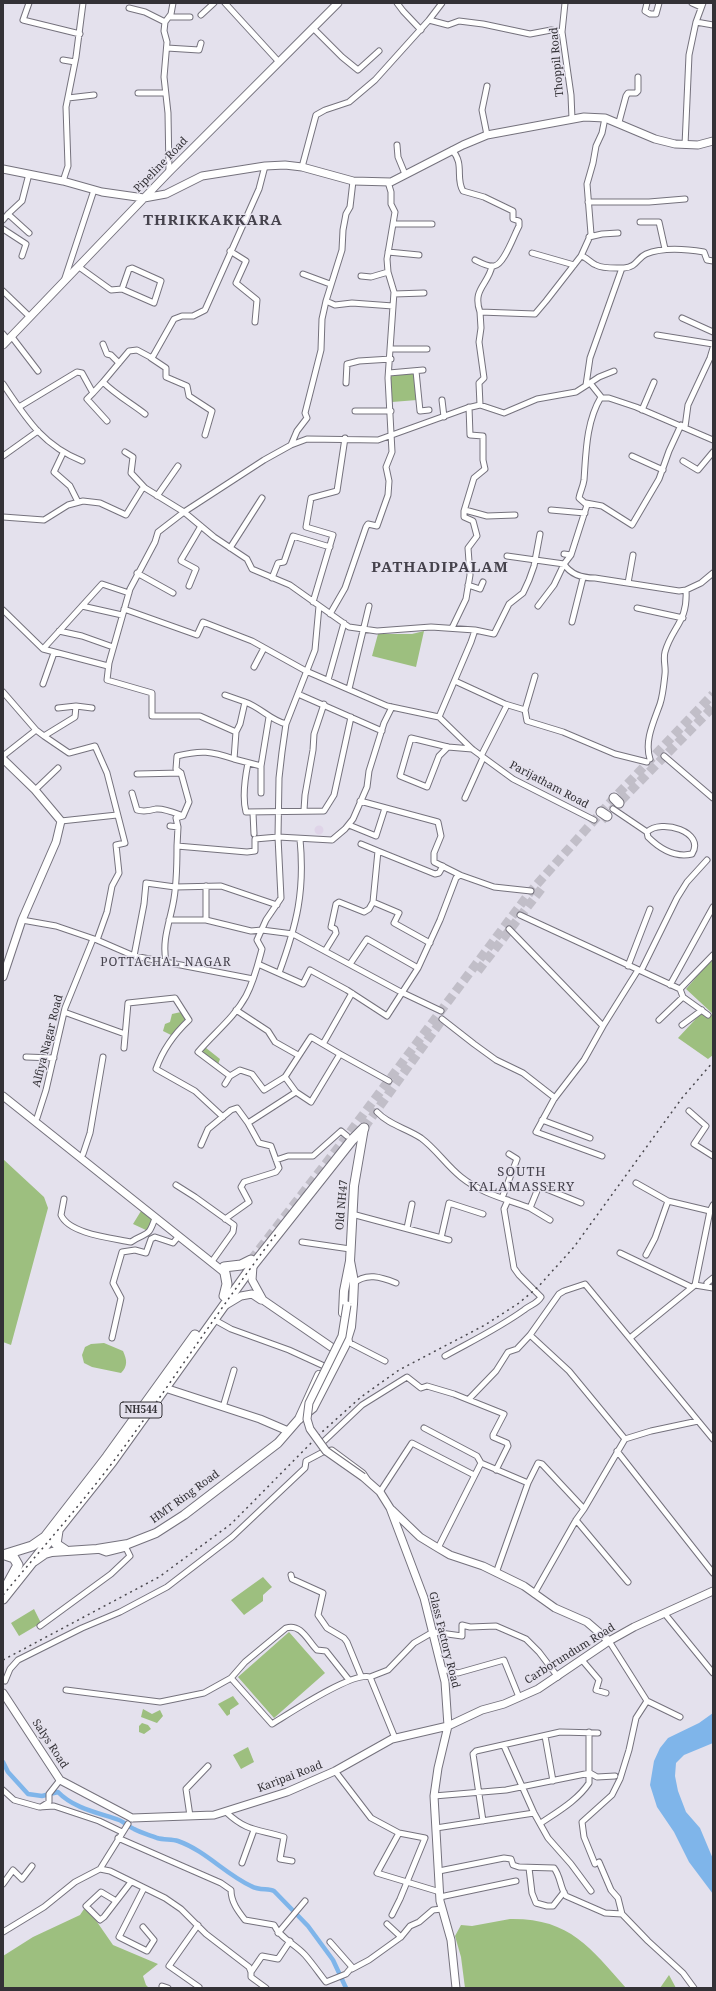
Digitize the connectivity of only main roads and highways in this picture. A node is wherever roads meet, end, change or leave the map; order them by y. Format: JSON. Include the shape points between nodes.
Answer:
{"nodes":[{"id":1,"x":338,"y":3,"type":"edge"},
{"id":2,"x":713,"y":141,"type":"edge"},
{"id":3,"x":3,"y":169,"type":"edge"},
{"id":4,"x":144,"y":198,"type":"junction"},
{"id":5,"x":8,"y":341,"type":"edge"},
{"id":6,"x":3,"y":760,"type":"edge"},
{"id":7,"x":3,"y":976,"type":"edge"},
{"id":8,"x":3,"y":1091,"type":"edge"},
{"id":9,"x":3,"y":1096,"type":"edge"},
{"id":10,"x":364,"y":1128,"type":"joint"},
{"id":11,"x":350,"y":1138,"type":"junction"},
{"id":12,"x":360,"y":1151,"type":"junction"},
{"id":13,"x":252,"y":1263,"type":"junction"},
{"id":14,"x":224,"y":1270,"type":"junction"},
{"id":15,"x":240,"y":1279,"type":"junction"},
{"id":16,"x":351,"y":1285,"type":"junction"},
{"id":17,"x":344,"y":1291,"type":"junction"},
{"id":18,"x":224,"y":1296,"type":"junction"},
{"id":19,"x":263,"y":1300,"type":"junction"},
{"id":20,"x":347,"y":1305,"type":"junction"},
{"id":21,"x":222,"y":1307,"type":"junction"},
{"id":22,"x":333,"y":1348,"type":"junction"},
{"id":23,"x":342,"y":1354,"type":"junction"},
{"id":24,"x":165,"y":1388,"type":"junction"},
{"id":25,"x":298,"y":1420,"type":"junction"},
{"id":26,"x":288,"y":1431,"type":"junction"},
{"id":27,"x":114,"y":1453,"type":"junction"},
{"id":28,"x":390,"y":1508,"type":"junction"},
{"id":29,"x":58,"y":1531,"type":"junction"},
{"id":30,"x":65,"y":1550,"type":"junction"},
{"id":31,"x":4,"y":1555,"type":"edge"},
{"id":32,"x":31,"y":1564,"type":"junction"},
{"id":33,"x":6,"y":1587,"type":"edge"},
{"id":34,"x":713,"y":1591,"type":"edge"},
{"id":35,"x":3,"y":1599,"type":"edge"},
{"id":36,"x":609,"y":1641,"type":"junction"},
{"id":37,"x":3,"y":1693,"type":"edge"},
{"id":38,"x":448,"y":1726,"type":"junction"},
{"id":39,"x":132,"y":1818,"type":"junction"},
{"id":40,"x":127,"y":1825,"type":"road end"},
{"id":41,"x":456,"y":1988,"type":"edge"}],
"edges":[{"from":1,"to":4,"type":"main road","name":"Pipeline Road"},
{"from":2,"to":4,"type":"main road","via":[[698,145],[663,141],[619,122],[584,117],[487,135],[388,182],[353,181],[302,167],[265,166],[202,176],[166,194]]},
{"from":3,"to":4,"type":"main road","via":[[94,190]]},
{"from":4,"to":5,"type":"main road","name":"Pipeline Road"},
{"from":6,"to":7,"type":"main road","via":[[35,790],[61,821],[56,842],[22,920]]},
{"from":8,"to":14,"type":"main road"},
{"from":9,"to":14,"type":"main road"},
{"from":10,"to":11,"type":"highway"},
{"from":10,"to":12,"type":"main road","name":"Old NH47"},
{"from":11,"to":12,"type":"main road"},
{"from":11,"to":13,"type":"highway"},
{"from":12,"to":16,"type":"main road","name":"Old NH47","via":[[352,1214]]},
{"from":13,"to":14,"type":"highway"},
{"from":13,"to":15,"type":"highway"},
{"from":13,"to":19,"type":"main road","via":[[252,1280]]},
{"from":14,"to":18,"type":"highway","via":[[227,1284]]},
{"from":15,"to":18,"type":"highway","number":"NH544"},
{"from":15,"to":21,"type":"highway","number":"NH544"},
{"from":16,"to":17,"type":"main road","name":"Old NH47"},
{"from":16,"to":20,"type":"main road"},
{"from":16,"to":23,"type":"main road","name":"Old NH47","via":[[351,1327]]},
{"from":17,"to":20,"type":"main road"},
{"from":17,"to":22,"type":"main road","name":"Old NH47","via":[[342,1322]]},
{"from":18,"to":27,"type":"highway","number":"NH544"},
{"from":19,"to":21,"type":"main road","via":[[252,1294],[241,1296]]},
{"from":19,"to":22,"type":"main road"},
{"from":20,"to":28,"type":"main road","name":"Glass Factory Road","bridge":true,"via":[[342,1336],[310,1401],[307,1415],[310,1428],[326,1451],[365,1478],[380,1492]]},
{"from":21,"to":24,"type":"highway","number":"NH544"},
{"from":22,"to":23,"type":"main road"},
{"from":22,"to":25,"type":"main road","name":"HMT Ring Road"},
{"from":23,"to":25,"type":"main road","name":"HMT Ring Road","via":[[313,1408]]},
{"from":24,"to":26,"type":"main road"},
{"from":24,"to":27,"type":"highway","number":"NH544"},
{"from":25,"to":26,"type":"main road","name":"HMT Ring Road"},
{"from":26,"to":30,"type":"main road","name":"HMT Ring Road","via":[[278,1443],[184,1515],[156,1533],[128,1544],[97,1549]]},
{"from":27,"to":29,"type":"highway","number":"NH544"},
{"from":27,"to":31,"type":"highway","number":"NH544","via":[[46,1537],[32,1546]]},
{"from":28,"to":36,"type":"main road","via":[[420,1537],[438,1548],[524,1586],[555,1608],[587,1622]]},
{"from":28,"to":38,"type":"main road","name":"Glass Factory Road","via":[[424,1598],[446,1682]]},
{"from":29,"to":30,"type":"highway","via":[[56,1544]]},
{"from":29,"to":32,"type":"highway"},
{"from":30,"to":32,"type":"main road","name":"HMT Ring Road","via":[[45,1554]]},
{"from":31,"to":33,"type":"highway","via":[[14,1558],[18,1565]]},
{"from":32,"to":35,"type":"highway"},
{"from":34,"to":36,"type":"main road","name":"Carborundum Road"},
{"from":36,"to":38,"type":"main road","name":"Carborundum Road","via":[[538,1689]]},
{"from":37,"to":39,"type":"main road","name":"Salys Road","via":[[60,1780]]},
{"from":38,"to":39,"type":"main road","name":"Karipai Road","via":[[395,1738],[336,1771],[284,1793],[226,1812],[214,1815]]},
{"from":38,"to":41,"type":"main road","name":"Glass Factory Road","via":[[434,1796],[440,1894],[451,1940]]},
{"from":39,"to":40,"type":"main road"}]}
